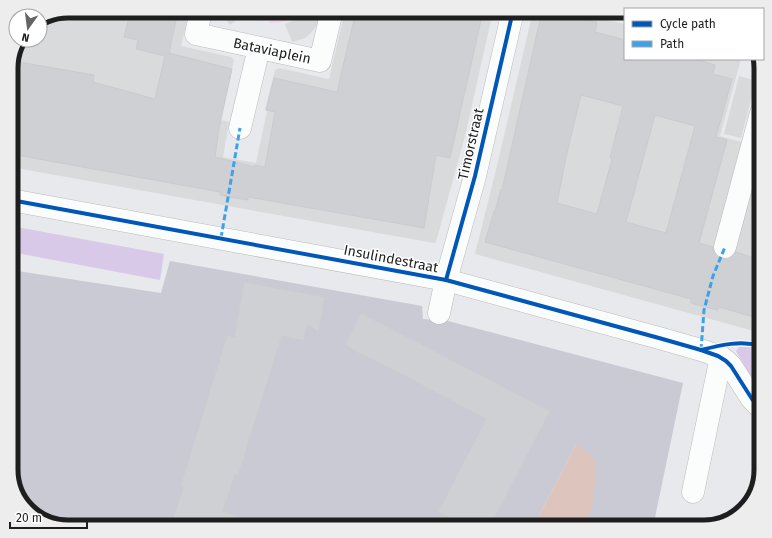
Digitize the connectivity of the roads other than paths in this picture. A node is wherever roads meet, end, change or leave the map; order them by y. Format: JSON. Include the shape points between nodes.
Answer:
{"nodes":[{"id":1,"x":199,"y":18,"type":"edge"},
{"id":2,"x":330,"y":18,"type":"edge"},
{"id":3,"x":511,"y":18,"type":"edge"},
{"id":4,"x":259,"y":48,"type":"junction"},
{"id":5,"x":240,"y":128,"type":"dead end"},
{"id":6,"x":754,"y":138,"type":"edge"},
{"id":7,"x":18,"y":201,"type":"edge"},
{"id":8,"x":725,"y":247,"type":"dead end"},
{"id":9,"x":446,"y":280,"type":"junction"},
{"id":10,"x":439,"y":314,"type":"dead end"},
{"id":11,"x":720,"y":358,"type":"junction"},
{"id":12,"x":754,"y":401,"type":"edge"},
{"id":13,"x":693,"y":492,"type":"dead end"}],
"edges":[{"from":1,"to":4,"type":"street","name":"Bataviaplein","via":[[196,34]]},
{"from":2,"to":4,"type":"street","name":"Bataviaplein","via":[[320,61]]},
{"from":3,"to":9,"type":"street","name":"Timorstraat","via":[[475,176]]},
{"from":4,"to":5,"type":"street"},
{"from":6,"to":8,"type":"street"},
{"from":7,"to":9,"type":"street","name":"Insulindestraat"},
{"from":9,"to":10,"type":"street","name":"Timorstraat"},
{"from":9,"to":11,"type":"street","name":"Insulindestraat","via":[[701,350]]},
{"from":11,"to":12,"type":"street","name":"Insulindestraat","via":[[731,366]]},
{"from":11,"to":13,"type":"street"}]}
